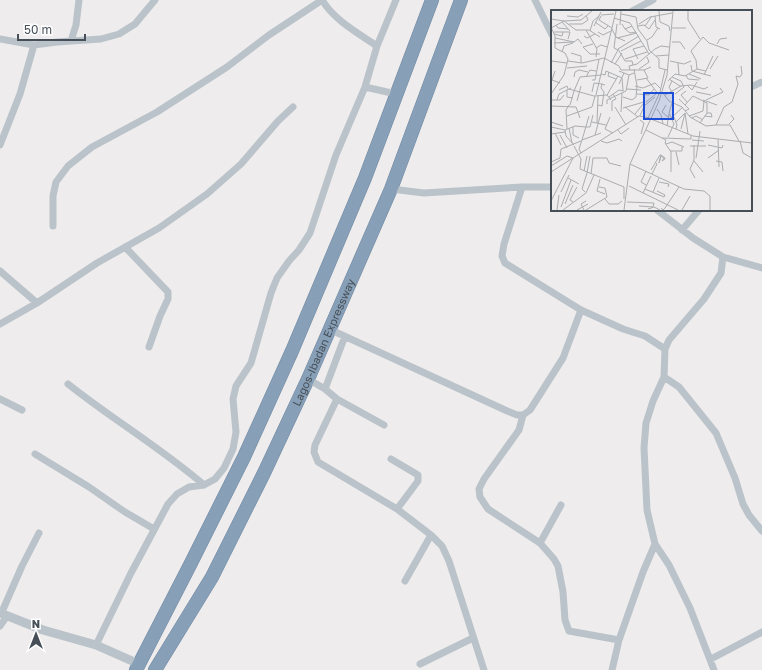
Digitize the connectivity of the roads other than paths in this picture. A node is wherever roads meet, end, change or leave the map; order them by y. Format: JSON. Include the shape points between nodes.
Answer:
{"nodes":[{"id":1,"x":79,"y":0,"type":"edge"},
{"id":2,"x":155,"y":0,"type":"edge"},
{"id":3,"x":322,"y":0,"type":"edge"},
{"id":4,"x":396,"y":0,"type":"edge"},
{"id":5,"x":432,"y":0,"type":"edge"},
{"id":6,"x":461,"y":0,"type":"edge"},
{"id":7,"x":535,"y":0,"type":"edge"},
{"id":8,"x":653,"y":0,"type":"edge"},
{"id":9,"x":634,"y":10,"type":"edge"},
{"id":10,"x":551,"y":33,"type":"edge"},
{"id":11,"x":0,"y":39,"type":"edge"},
{"id":12,"x":71,"y":41,"type":"junction"},
{"id":13,"x":34,"y":45,"type":"junction"},
{"id":14,"x":377,"y":46,"type":"junction"},
{"id":15,"x":762,"y":82,"type":"edge"},
{"id":16,"x":365,"y":87,"type":"junction"},
{"id":17,"x":752,"y":87,"type":"edge"},
{"id":18,"x":396,"y":94,"type":"junction"},
{"id":19,"x":293,"y":107,"type":"dead end"},
{"id":20,"x":0,"y":145,"type":"edge"},
{"id":21,"x":522,"y":187,"type":"junction"},
{"id":22,"x":551,"y":187,"type":"edge"},
{"id":23,"x":391,"y":189,"type":"junction"},
{"id":24,"x":658,"y":211,"type":"edge"},
{"id":25,"x":698,"y":211,"type":"edge"},
{"id":26,"x":53,"y":226,"type":"dead end"},
{"id":27,"x":682,"y":230,"type":"junction"},
{"id":28,"x":125,"y":247,"type":"junction"},
{"id":29,"x":723,"y":257,"type":"junction"},
{"id":30,"x":762,"y":268,"type":"edge"},
{"id":31,"x":0,"y":272,"type":"edge"},
{"id":32,"x":37,"y":303,"type":"junction"},
{"id":33,"x":581,"y":310,"type":"junction"},
{"id":34,"x":0,"y":324,"type":"edge"},
{"id":35,"x":329,"y":329,"type":"junction"},
{"id":36,"x":345,"y":336,"type":"junction"},
{"id":37,"x":149,"y":347,"type":"dead end"},
{"id":38,"x":665,"y":349,"type":"junction"},
{"id":39,"x":664,"y":377,"type":"junction"},
{"id":40,"x":308,"y":379,"type":"junction"},
{"id":41,"x":68,"y":384,"type":"dead end"},
{"id":42,"x":325,"y":389,"type":"junction"},
{"id":43,"x":0,"y":399,"type":"edge"},
{"id":44,"x":337,"y":399,"type":"junction"},
{"id":45,"x":22,"y":410,"type":"dead end"},
{"id":46,"x":523,"y":416,"type":"junction"},
{"id":47,"x":384,"y":425,"type":"dead end"},
{"id":48,"x":35,"y":454,"type":"dead end"},
{"id":49,"x":392,"y":459,"type":"dead end"},
{"id":50,"x":204,"y":485,"type":"junction"},
{"id":51,"x":561,"y":505,"type":"dead end"},
{"id":52,"x":396,"y":509,"type":"junction"},
{"id":53,"x":154,"y":529,"type":"junction"},
{"id":54,"x":762,"y":531,"type":"edge"},
{"id":55,"x":39,"y":533,"type":"dead end"},
{"id":56,"x":431,"y":535,"type":"junction"},
{"id":57,"x":540,"y":543,"type":"junction"},
{"id":58,"x":655,"y":544,"type":"junction"},
{"id":59,"x":405,"y":581,"type":"dead end"},
{"id":60,"x":3,"y":614,"type":"edge"},
{"id":61,"x":0,"y":626,"type":"edge"},
{"id":62,"x":762,"y":632,"type":"edge"},
{"id":63,"x":473,"y":638,"type":"junction"},
{"id":64,"x":619,"y":640,"type":"junction"},
{"id":65,"x":96,"y":645,"type":"junction"},
{"id":66,"x":711,"y":659,"type":"junction"},
{"id":67,"x":420,"y":664,"type":"dead end"},
{"id":68,"x":137,"y":667,"type":"edge"},
{"id":69,"x":155,"y":670,"type":"edge"},
{"id":70,"x":484,"y":670,"type":"edge"},
{"id":71,"x":612,"y":670,"type":"edge"},
{"id":72,"x":714,"y":670,"type":"edge"}],
"edges":[{"from":1,"to":12,"type":"street"},
{"from":2,"to":12,"type":"street","via":[[135,24],[119,34],[101,39]]},
{"from":3,"to":14,"type":"street","via":[[339,20]]},
{"from":3,"to":26,"type":"street","via":[[227,67],[157,112],[92,147],[68,166],[56,182],[53,196]]},
{"from":4,"to":14,"type":"street"},
{"from":5,"to":18,"type":"highway"},
{"from":6,"to":23,"type":"highway","name":"Lagos-Ibadan Expressway"},
{"from":7,"to":10,"type":"street"},
{"from":8,"to":9,"type":"street"},
{"from":11,"to":13,"type":"street"},
{"from":12,"to":13,"type":"street"},
{"from":13,"to":20,"type":"street","via":[[20,94]]},
{"from":14,"to":16,"type":"street"},
{"from":15,"to":17,"type":"street"},
{"from":16,"to":18,"type":"street"},
{"from":16,"to":50,"type":"street","via":[[336,155],[310,233],[277,278],[251,363],[236,386],[233,399],[236,432],[233,449],[224,468],[215,479]]},
{"from":18,"to":68,"type":"highway","via":[[365,178],[244,458]]},
{"from":19,"to":28,"type":"street","via":[[241,164],[207,194],[159,228]]},
{"from":21,"to":22,"type":"street"},
{"from":21,"to":23,"type":"street","via":[[424,193]]},
{"from":21,"to":33,"type":"street","via":[[504,244],[502,256],[505,263]]},
{"from":23,"to":35,"type":"highway","name":"Lagos-Ibadan Expressway"},
{"from":24,"to":27,"type":"street"},
{"from":25,"to":27,"type":"street"},
{"from":27,"to":29,"type":"street"},
{"from":28,"to":32,"type":"street"},
{"from":28,"to":37,"type":"street","via":[[168,292],[168,299]]},
{"from":29,"to":30,"type":"street"},
{"from":29,"to":38,"type":"street","via":[[721,273],[704,299],[669,340]]},
{"from":31,"to":32,"type":"street"},
{"from":32,"to":34,"type":"street"},
{"from":33,"to":38,"type":"street","via":[[645,336]]},
{"from":33,"to":46,"type":"street","via":[[563,358],[530,410]]},
{"from":35,"to":36,"type":"street"},
{"from":35,"to":40,"type":"highway","name":"Lagos-Ibadan Expressway"},
{"from":36,"to":42,"type":"street"},
{"from":36,"to":46,"type":"street"},
{"from":38,"to":39,"type":"street"},
{"from":39,"to":54,"type":"street","via":[[679,387],[716,433],[743,504]]},
{"from":39,"to":58,"type":"street","via":[[646,423],[644,448],[647,510]]},
{"from":40,"to":42,"type":"street"},
{"from":40,"to":69,"type":"highway","name":"Lagos-Ibadan Expressway","via":[[212,577]]},
{"from":41,"to":50,"type":"street"},
{"from":42,"to":44,"type":"street"},
{"from":43,"to":45,"type":"street"},
{"from":44,"to":47,"type":"street"},
{"from":44,"to":52,"type":"street","via":[[315,445],[314,452],[318,462]]},
{"from":46,"to":57,"type":"street","via":[[519,430],[479,490],[480,497],[488,509]]},
{"from":48,"to":53,"type":"street"},
{"from":49,"to":52,"type":"street","via":[[419,478]]},
{"from":50,"to":53,"type":"street","via":[[189,487],[177,494],[168,504]]},
{"from":51,"to":57,"type":"street"},
{"from":52,"to":56,"type":"street"},
{"from":53,"to":65,"type":"street"},
{"from":55,"to":60,"type":"street","via":[[22,566]]},
{"from":56,"to":59,"type":"street"},
{"from":56,"to":63,"type":"street","via":[[442,546],[449,561]]},
{"from":57,"to":64,"type":"street","via":[[558,566],[565,620],[569,631]]},
{"from":58,"to":64,"type":"street"},
{"from":58,"to":66,"type":"street","via":[[669,565],[690,608]]},
{"from":60,"to":61,"type":"street"},
{"from":60,"to":65,"type":"street","via":[[43,630]]},
{"from":62,"to":66,"type":"street"},
{"from":63,"to":67,"type":"street"},
{"from":63,"to":70,"type":"street"},
{"from":64,"to":71,"type":"street"},
{"from":65,"to":68,"type":"street"},
{"from":66,"to":72,"type":"street"}]}
